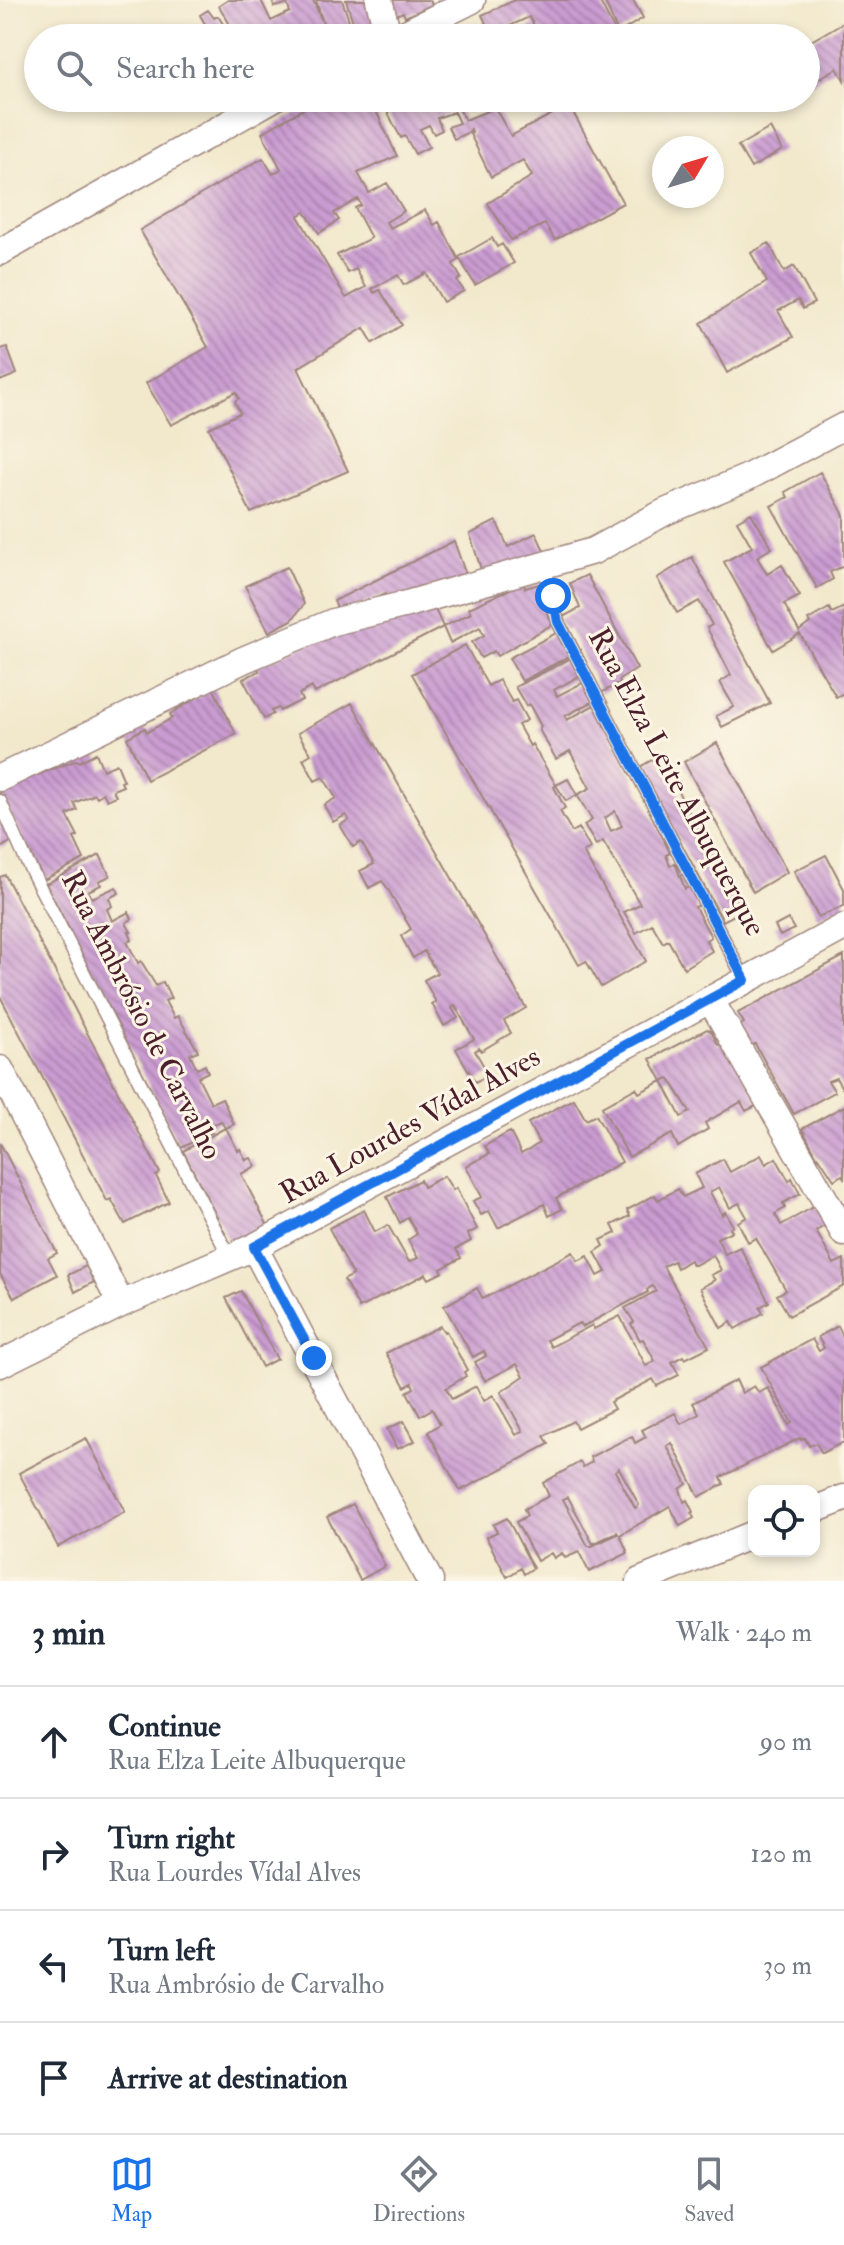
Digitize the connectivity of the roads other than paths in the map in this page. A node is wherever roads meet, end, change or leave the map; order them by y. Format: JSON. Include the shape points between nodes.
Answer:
{"nodes":[{"id":1,"x":379,"y":0,"type":"edge"},
{"id":2,"x":472,"y":0,"type":"edge"},
{"id":3,"x":385,"y":24,"type":"edge"},
{"id":4,"x":424,"y":24,"type":"edge"},
{"id":5,"x":249,"y":112,"type":"edge"},
{"id":6,"x":0,"y":252,"type":"edge"},
{"id":7,"x":844,"y":426,"type":"edge"},
{"id":8,"x":544,"y":566,"type":"junction"},
{"id":9,"x":2,"y":771,"type":"edge"},
{"id":10,"x":0,"y":801,"type":"edge"},
{"id":11,"x":844,"y":927,"type":"edge"},
{"id":12,"x":745,"y":980,"type":"junction"},
{"id":13,"x":710,"y":999,"type":"junction"},
{"id":14,"x":0,"y":1069,"type":"edge"},
{"id":15,"x":844,"y":1233,"type":"edge"},
{"id":16,"x":242,"y":1251,"type":"junction"},
{"id":17,"x":121,"y":1304,"type":"junction"},
{"id":18,"x":0,"y":1364,"type":"edge"},
{"id":19,"x":844,"y":1498,"type":"edge"},
{"id":20,"x":820,"y":1508,"type":"edge"},
{"id":21,"x":748,"y":1536,"type":"edge"},
{"id":22,"x":430,"y":1581,"type":"edge"},
{"id":23,"x":640,"y":1581,"type":"edge"}],
"edges":[{"from":1,"to":3,"type":"street"},
{"from":2,"to":4,"type":"street"},
{"from":5,"to":6,"type":"street"},
{"from":7,"to":8,"type":"street","via":[[593,551]]},
{"from":8,"to":9,"type":"street","via":[[333,622]]},
{"from":8,"to":12,"type":"lane","name":"Rua Elza Leite Albuquerque","via":[[558,622]]},
{"from":10,"to":16,"type":"lane","name":"Rua Ambrósio de Carvalho","via":[[25,858]]},
{"from":11,"to":12,"type":"street","name":"Rua Lourdes Vídal Alves"},
{"from":12,"to":13,"type":"street","name":"Rua Lourdes Vídal Alves"},
{"from":13,"to":15,"type":"street"},
{"from":13,"to":16,"type":"street","name":"Rua Lourdes Vídal Alves"},
{"from":14,"to":17,"type":"street"},
{"from":16,"to":17,"type":"street","name":"Rua Lourdes Vídal Alves"},
{"from":16,"to":22,"type":"street","name":"Rua Ambrósio de Carvalho"},
{"from":17,"to":18,"type":"street","name":"Rua Lourdes Vídal Alves"},
{"from":19,"to":20,"type":"street"},
{"from":21,"to":23,"type":"street"}]}
